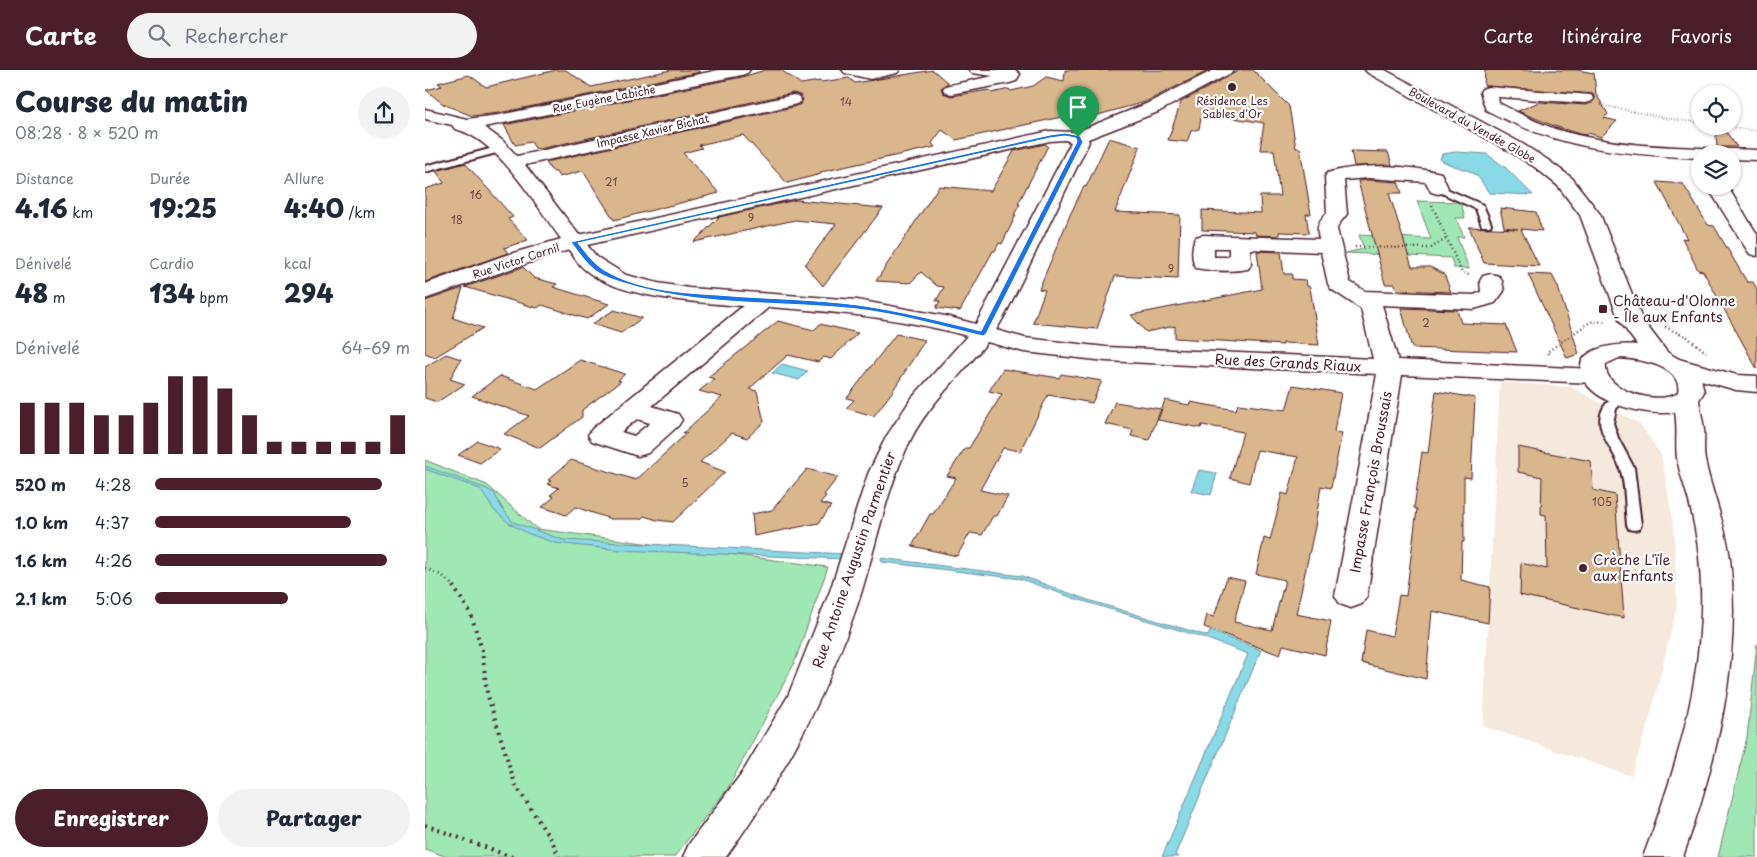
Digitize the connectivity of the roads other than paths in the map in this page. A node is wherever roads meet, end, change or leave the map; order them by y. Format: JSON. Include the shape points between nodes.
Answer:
{"nodes":[{"id":1,"x":742,"y":70,"type":"edge"},
{"id":2,"x":850,"y":70,"type":"edge"},
{"id":3,"x":892,"y":70,"type":"edge"},
{"id":4,"x":977,"y":70,"type":"edge"},
{"id":5,"x":1226,"y":70,"type":"edge"},
{"id":6,"x":1373,"y":70,"type":"edge"},
{"id":7,"x":951,"y":89,"type":"dead end"},
{"id":8,"x":1585,"y":98,"type":"road end"},
{"id":9,"x":793,"y":100,"type":"dead end"},
{"id":10,"x":429,"y":123,"type":"edge"},
{"id":11,"x":465,"y":125,"type":"junction"},
{"id":12,"x":1078,"y":137,"type":"junction"},
{"id":13,"x":1691,"y":152,"type":"edge"},
{"id":14,"x":1741,"y":154,"type":"edge"},
{"id":15,"x":1757,"y":155,"type":"edge"},
{"id":16,"x":507,"y":156,"type":"junction"},
{"id":17,"x":425,"y":169,"type":"edge"},
{"id":18,"x":1438,"y":188,"type":"joint"},
{"id":19,"x":1723,"y":195,"type":"edge"},
{"id":20,"x":1486,"y":224,"type":"dead end"},
{"id":21,"x":574,"y":242,"type":"junction"},
{"id":22,"x":1239,"y":243,"type":"dead end"},
{"id":23,"x":1331,"y":246,"type":"junction"},
{"id":24,"x":1757,"y":250,"type":"edge"},
{"id":25,"x":1491,"y":281,"type":"road end"},
{"id":26,"x":425,"y":292,"type":"edge"},
{"id":27,"x":1362,"y":298,"type":"junction"},
{"id":28,"x":764,"y":300,"type":"junction"},
{"id":29,"x":1631,"y":320,"type":"junction"},
{"id":30,"x":983,"y":334,"type":"junction"},
{"id":31,"x":1618,"y":351,"type":"junction"},
{"id":32,"x":1666,"y":361,"type":"junction"},
{"id":33,"x":1389,"y":368,"type":"junction"},
{"id":34,"x":1595,"y":376,"type":"junction"},
{"id":35,"x":1746,"y":383,"type":"edge"},
{"id":36,"x":1689,"y":394,"type":"junction"},
{"id":37,"x":1621,"y":397,"type":"junction"},
{"id":38,"x":1646,"y":405,"type":"junction"},
{"id":39,"x":633,"y":409,"type":"dead end"},
{"id":40,"x":1690,"y":454,"type":"junction"},
{"id":41,"x":1634,"y":525,"type":"dead end"},
{"id":42,"x":1351,"y":596,"type":"dead end"},
{"id":43,"x":703,"y":857,"type":"edge"},
{"id":44,"x":1663,"y":857,"type":"edge"}],
"edges":[{"from":1,"to":11,"type":"street","name":"Rue Eugène Labiche"},
{"from":2,"to":3,"type":"street","via":[[870,74]]},
{"from":4,"to":7,"type":"street","via":[[1012,74],[1010,78]]},
{"from":5,"to":12,"type":"street","via":[[1152,108]]},
{"from":6,"to":29,"type":"street","name":"Boulevard du Vendée Globe","via":[[1522,151],[1565,182],[1584,204],[1596,225]]},
{"from":8,"to":13,"type":"street","via":[[1488,92],[1492,106],[1513,119],[1566,139],[1613,147]]},
{"from":9,"to":16,"type":"street","name":"Impasse Xavier Bichat"},
{"from":10,"to":11,"type":"street","via":[[458,121]]},
{"from":11,"to":16,"type":"street","name":"Rue des Grands Riaux","via":[[482,133]]},
{"from":12,"to":21,"type":"street","name":"Rue Victor Cornil","via":[[1050,136]]},
{"from":12,"to":30,"type":"street","name":"Rue Antoine Augustin Parmentier","via":[[1080,142]]},
{"from":14,"to":15,"type":"street"},
{"from":16,"to":17,"type":"lane"},
{"from":16,"to":21,"type":"street","name":"Rue des Grands Riaux"},
{"from":18,"to":20,"type":"lane","via":[[1480,207]]},
{"from":18,"to":23,"type":"street","via":[[1435,177],[1356,172],[1334,177],[1337,214],[1329,222],[1327,230]]},
{"from":19,"to":24,"type":"street"},
{"from":21,"to":26,"type":"street","name":"Rue Victor Cornil"},
{"from":21,"to":28,"type":"street","name":"Rue des Grands Riaux","via":[[589,262],[618,280],[689,295]]},
{"from":22,"to":23,"type":"street"},
{"from":23,"to":27,"type":"street","via":[[1339,284]]},
{"from":25,"to":27,"type":"street","via":[[1492,295],[1474,302]]},
{"from":27,"to":33,"type":"street","via":[[1372,308]]},
{"from":28,"to":30,"type":"street","name":"Rue des Grands Riaux","via":[[857,307],[945,323]]},
{"from":28,"to":39,"type":"street"},
{"from":29,"to":31,"type":"street"},
{"from":29,"to":32,"type":"street","name":"Boulevard du Vendée Globe"},
{"from":30,"to":33,"type":"street","name":"Rue des Grands Riaux","via":[[1024,344],[1106,354]]},
{"from":30,"to":43,"type":"street","name":"Rue Antoine Augustin Parmentier","via":[[921,405],[899,436],[883,471],[847,589],[803,702],[732,818]]},
{"from":31,"to":32,"type":"street","via":[[1644,353]]},
{"from":31,"to":34,"type":"street","via":[[1607,353],[1593,362]]},
{"from":32,"to":35,"type":"street"},
{"from":32,"to":36,"type":"street","name":"Boulevard du Vendée Globe","via":[[1691,381]]},
{"from":33,"to":34,"type":"street","name":"Rue des Grands Riaux"},
{"from":33,"to":42,"type":"street","name":"Impasse François Broussais"},
{"from":34,"to":37,"type":"street","via":[[1600,384]]},
{"from":35,"to":36,"type":"street"},
{"from":36,"to":38,"type":"street","via":[[1676,404]]},
{"from":36,"to":40,"type":"street"},
{"from":37,"to":38,"type":"street"},
{"from":37,"to":41,"type":"lane","via":[[1610,408],[1607,430],[1628,468]]},
{"from":38,"to":40,"type":"street","via":[[1666,423]]},
{"from":40,"to":44,"type":"street","via":[[1711,537],[1716,584],[1716,637],[1702,729],[1687,788]]}]}
